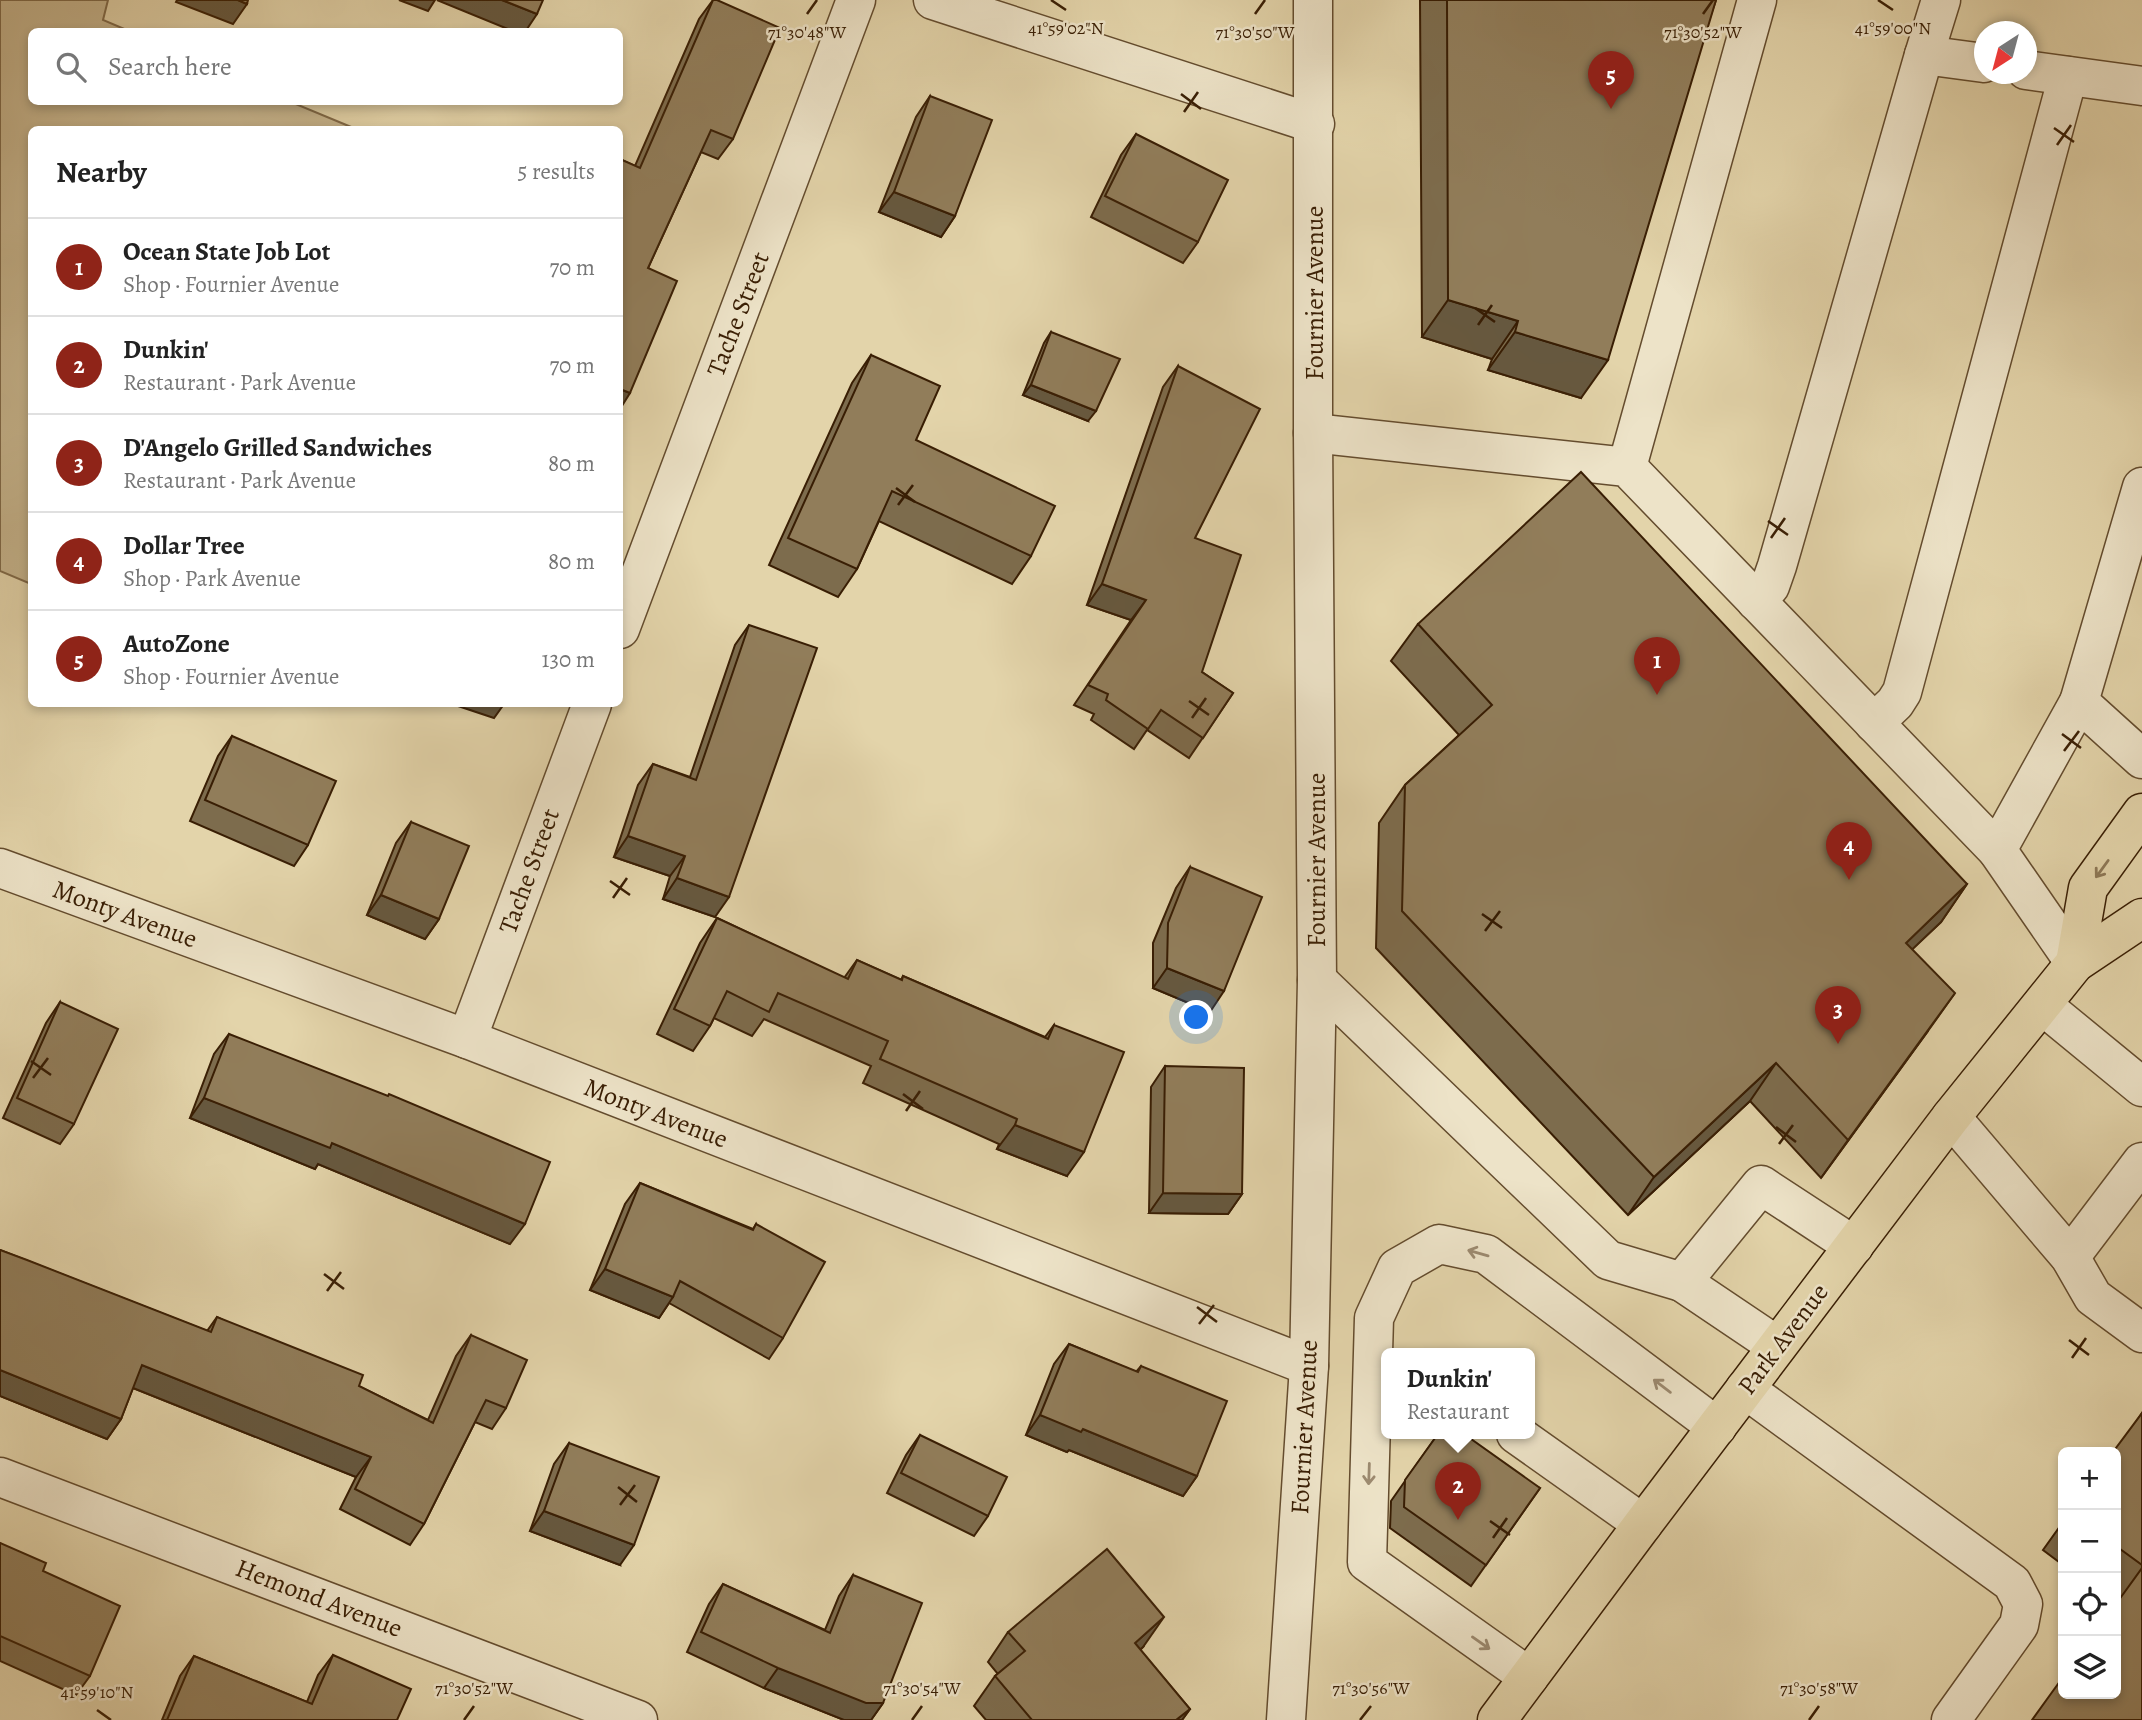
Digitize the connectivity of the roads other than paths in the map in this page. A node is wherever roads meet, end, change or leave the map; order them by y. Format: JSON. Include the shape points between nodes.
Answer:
{"nodes":[{"id":1,"x":856,"y":0,"type":"edge"},
{"id":2,"x":933,"y":0,"type":"edge"},
{"id":3,"x":1314,"y":0,"type":"edge"},
{"id":4,"x":1757,"y":0,"type":"edge"},
{"id":5,"x":1941,"y":0,"type":"edge"},
{"id":6,"x":1924,"y":55,"type":"junction"},
{"id":7,"x":1974,"y":62,"type":"edge"},
{"id":8,"x":2037,"y":72,"type":"edge"},
{"id":9,"x":2068,"y":76,"type":"junction"},
{"id":10,"x":2142,"y":86,"type":"edge"},
{"id":11,"x":1315,"y":124,"type":"junction"},
{"id":12,"x":1313,"y":433,"type":"junction"},
{"id":13,"x":1627,"y":467,"type":"junction"},
{"id":14,"x":2142,"y":487,"type":"edge"},
{"id":15,"x":1756,"y":601,"type":"junction"},
{"id":16,"x":623,"y":621,"type":"edge"},
{"id":17,"x":2079,"y":702,"type":"junction"},
{"id":18,"x":591,"y":707,"type":"edge"},
{"id":19,"x":1874,"y":723,"type":"junction"},
{"id":20,"x":2142,"y":759,"type":"edge"},
{"id":21,"x":2142,"y":813,"type":"edge"},
{"id":22,"x":1997,"y":850,"type":"junction"},
{"id":23,"x":0,"y":868,"type":"edge"},
{"id":24,"x":2142,"y":918,"type":"edge"},
{"id":25,"x":2075,"y":963,"type":"junction"},
{"id":26,"x":1317,"y":981,"type":"junction"},
{"id":27,"x":2042,"y":1005,"type":"junction"},
{"id":28,"x":467,"y":1039,"type":"junction"},
{"id":29,"x":2142,"y":1087,"type":"edge"},
{"id":30,"x":1951,"y":1117,"type":"junction"},
{"id":31,"x":2142,"y":1162,"type":"edge"},
{"id":32,"x":2129,"y":1206,"type":"edge"},
{"id":33,"x":1854,"y":1246,"type":"junction"},
{"id":34,"x":2070,"y":1257,"type":"junction"},
{"id":35,"x":1682,"y":1282,"type":"junction"},
{"id":36,"x":2142,"y":1333,"type":"edge"},
{"id":37,"x":1777,"y":1346,"type":"junction"},
{"id":38,"x":1309,"y":1366,"type":"junction"},
{"id":39,"x":1745,"y":1389,"type":"junction"},
{"id":40,"x":1717,"y":1427,"type":"junction"},
{"id":41,"x":1523,"y":1439,"type":"edge"},
{"id":42,"x":0,"y":1477,"type":"edge"},
{"id":43,"x":1643,"y":1524,"type":"junction"},
{"id":44,"x":1529,"y":1677,"type":"junction"},
{"id":45,"x":638,"y":1720,"type":"edge"},
{"id":46,"x":1286,"y":1720,"type":"edge"},
{"id":47,"x":1497,"y":1720,"type":"edge"},
{"id":48,"x":1951,"y":1720,"type":"edge"}],
"edges":[{"from":1,"to":16,"type":"street","name":"Tache Street"},
{"from":2,"to":11,"type":"street"},
{"from":3,"to":11,"type":"street","name":"Fournier Avenue"},
{"from":4,"to":13,"type":"street"},
{"from":5,"to":6,"type":"street"},
{"from":6,"to":7,"type":"street"},
{"from":6,"to":15,"type":"street","via":[[1777,566],[1770,586]]},
{"from":8,"to":9,"type":"street"},
{"from":9,"to":10,"type":"street"},
{"from":9,"to":19,"type":"street","via":[[1902,692]]},
{"from":11,"to":12,"type":"street","name":"Fournier Avenue"},
{"from":12,"to":13,"type":"street"},
{"from":12,"to":26,"type":"street","name":"Fournier Avenue"},
{"from":13,"to":15,"type":"street"},
{"from":14,"to":17,"type":"street"},
{"from":15,"to":19,"type":"street"},
{"from":17,"to":20,"type":"street"},
{"from":17,"to":22,"type":"street"},
{"from":18,"to":28,"type":"street","name":"Tache Street"},
{"from":19,"to":22,"type":"street"},
{"from":21,"to":25,"type":"main road","name":"Park Avenue","one_way":true,"via":[[2088,887]]},
{"from":22,"to":25,"type":"street"},
{"from":23,"to":28,"type":"street","name":"Monty Avenue"},
{"from":24,"to":25,"type":"main road","name":"Park Avenue"},
{"from":25,"to":27,"type":"main road","name":"Park Avenue"},
{"from":26,"to":35,"type":"street","via":[[1608,1260]]},
{"from":26,"to":38,"type":"street","name":"Fournier Avenue"},
{"from":27,"to":29,"type":"street"},
{"from":27,"to":30,"type":"main road","name":"Park Avenue"},
{"from":28,"to":38,"type":"street","name":"Monty Avenue"},
{"from":30,"to":33,"type":"main road","name":"Park Avenue"},
{"from":30,"to":34,"type":"street"},
{"from":31,"to":32,"type":"street"},
{"from":32,"to":34,"type":"street"},
{"from":33,"to":35,"type":"street","via":[[1761,1185]]},
{"from":33,"to":37,"type":"main road","name":"Park Avenue"},
{"from":34,"to":36,"type":"street","via":[[2093,1297]]},
{"from":35,"to":37,"type":"street"},
{"from":37,"to":39,"type":"main road","name":"Park Avenue"},
{"from":38,"to":46,"type":"street","name":"Fournier Avenue"},
{"from":39,"to":40,"type":"main road","name":"Park Avenue"},
{"from":39,"to":48,"type":"street","via":[[2012,1583],[2023,1604],[2019,1625]]},
{"from":40,"to":43,"type":"main road","name":"Park Avenue"},
{"from":40,"to":44,"type":"street","one_way":true,"via":[[1486,1254],[1439,1244],[1396,1268],[1374,1318],[1367,1562]]},
{"from":41,"to":43,"type":"street"},
{"from":42,"to":45,"type":"street","name":"Hemond Avenue"},
{"from":43,"to":44,"type":"main road","name":"Park Avenue"},
{"from":44,"to":47,"type":"main road","name":"Park Avenue"}]}
